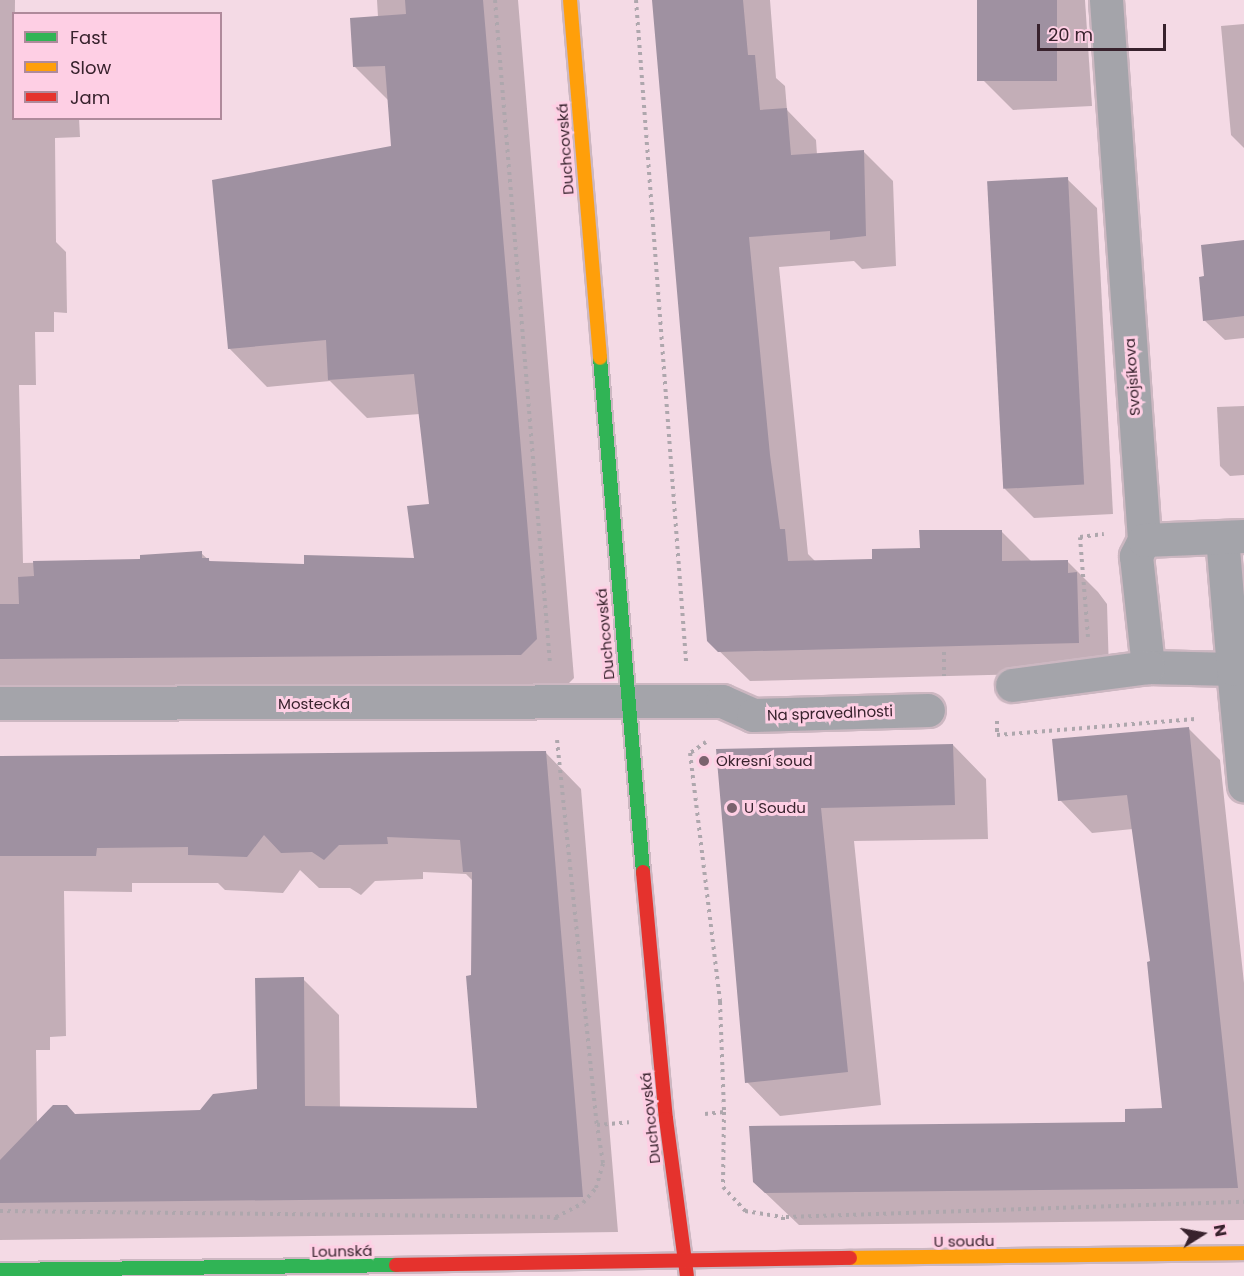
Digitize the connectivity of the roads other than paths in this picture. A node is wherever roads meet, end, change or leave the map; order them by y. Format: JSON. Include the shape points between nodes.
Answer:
{"nodes":[{"id":1,"x":570,"y":0,"type":"edge"},
{"id":2,"x":1106,"y":0,"type":"edge"},
{"id":3,"x":1233,"y":537,"type":"edge"},
{"id":4,"x":1144,"y":540,"type":"junction"},
{"id":5,"x":1148,"y":667,"type":"junction"},
{"id":6,"x":1233,"y":669,"type":"junction"},
{"id":7,"x":1012,"y":685,"type":"dead end"},
{"id":8,"x":0,"y":703,"type":"edge"},
{"id":9,"x":628,"y":704,"type":"junction"},
{"id":10,"x":928,"y":710,"type":"dead end"},
{"id":11,"x":1244,"y":785,"type":"edge"},
{"id":12,"x":1244,"y":1253,"type":"edge"},
{"id":13,"x":0,"y":1270,"type":"edge"},
{"id":14,"x":686,"y":1270,"type":"edge"}],
"edges":[{"from":1,"to":9,"type":"street","name":"Duchcovská"},
{"from":2,"to":4,"type":"street","name":"Svojsíkova"},
{"from":3,"to":4,"type":"street"},
{"from":3,"to":6,"type":"street"},
{"from":4,"to":5,"type":"street","name":"Svojsíkova","via":[[1136,556]]},
{"from":5,"to":6,"type":"street"},
{"from":5,"to":7,"type":"street"},
{"from":6,"to":11,"type":"street"},
{"from":8,"to":9,"type":"street","name":"Mostecká"},
{"from":9,"to":10,"type":"street","name":"Na spravedlnosti","via":[[722,701],[753,715]]},
{"from":9,"to":14,"type":"street","name":"Duchcovská","via":[[665,1107]]},
{"from":12,"to":14,"type":"street","name":"U soudu"},
{"from":13,"to":14,"type":"street","name":"Lounská","via":[[554,1264]]}]}
